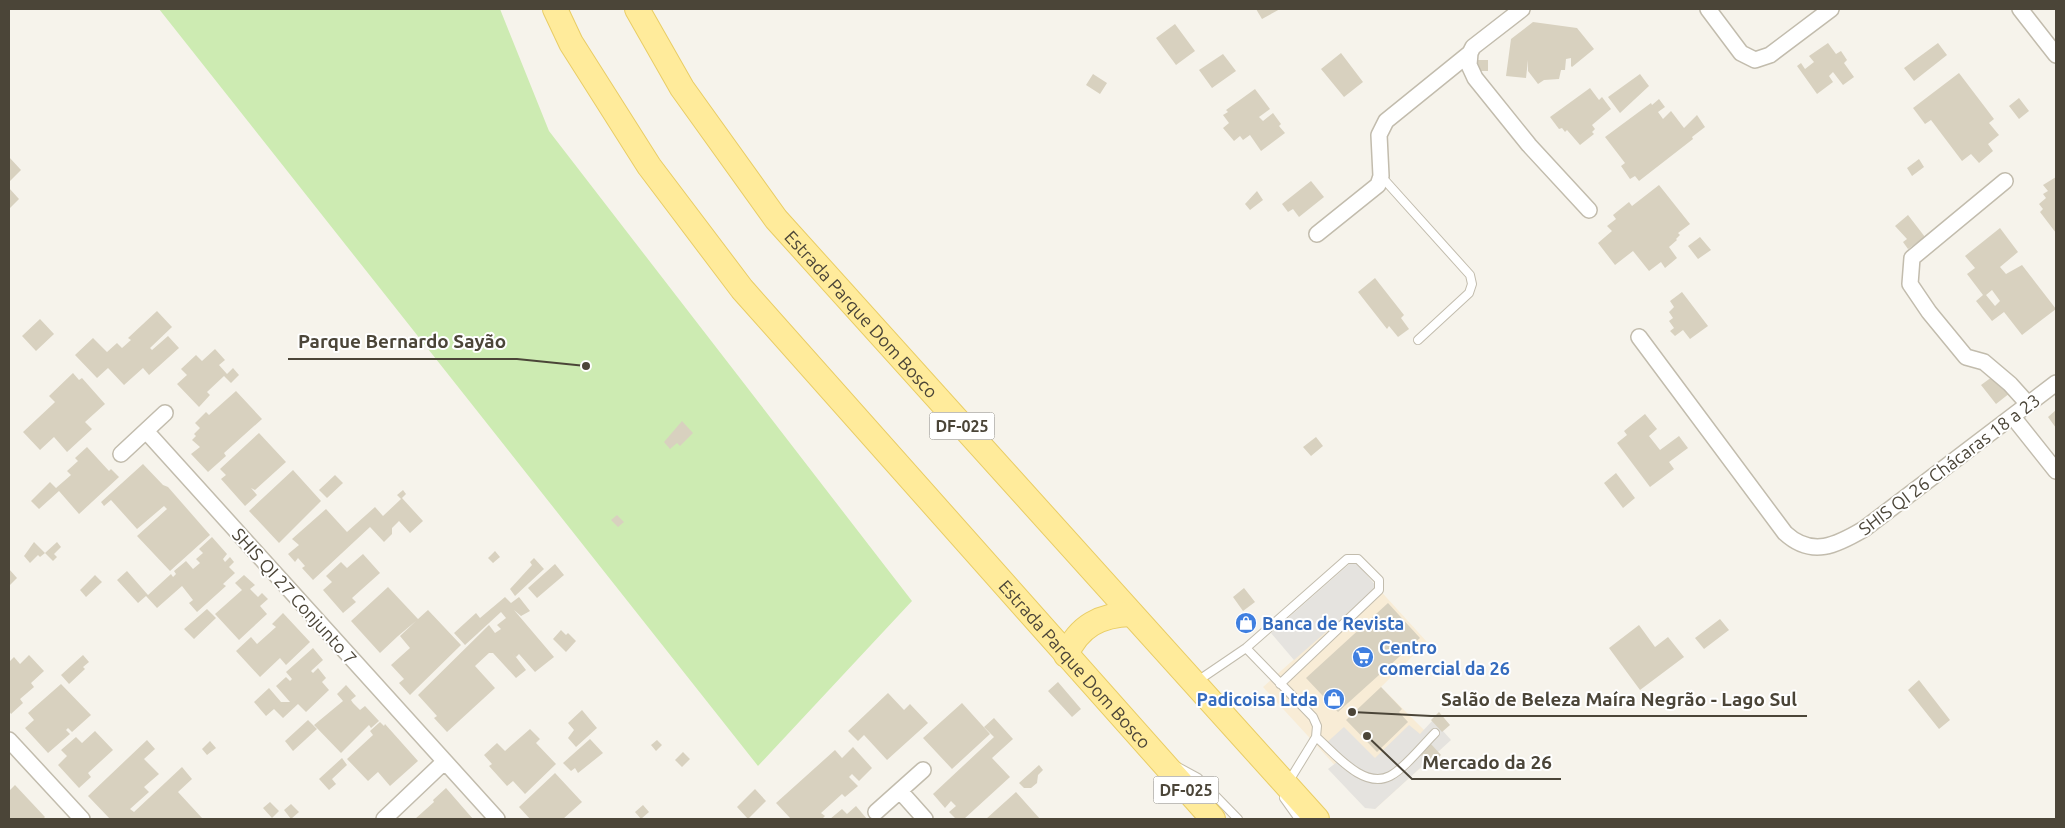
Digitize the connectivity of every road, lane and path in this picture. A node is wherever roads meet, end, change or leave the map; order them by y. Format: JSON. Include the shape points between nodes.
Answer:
{"nodes":[{"id":1,"x":555,"y":9,"type":"edge"},
{"id":2,"x":637,"y":9,"type":"edge"},
{"id":3,"x":1522,"y":9,"type":"edge"},
{"id":4,"x":1708,"y":9,"type":"edge"},
{"id":5,"x":1830,"y":9,"type":"edge"},
{"id":6,"x":2020,"y":9,"type":"edge"},
{"id":7,"x":1470,"y":54,"type":"junction"},
{"id":8,"x":2056,"y":56,"type":"edge"},
{"id":9,"x":1381,"y":176,"type":"junction"},
{"id":10,"x":2005,"y":181,"type":"dead end"},
{"id":11,"x":1589,"y":210,"type":"dead end"},
{"id":12,"x":1318,"y":234,"type":"dead end"},
{"id":13,"x":1639,"y":337,"type":"dead end"},
{"id":14,"x":1418,"y":340,"type":"dead end"},
{"id":15,"x":2056,"y":383,"type":"edge"},
{"id":16,"x":2028,"y":404,"type":"junction"},
{"id":17,"x":165,"y":413,"type":"dead end"},
{"id":18,"x":2013,"y":417,"type":"junction"},
{"id":19,"x":146,"y":431,"type":"junction"},
{"id":20,"x":121,"y":454,"type":"dead end"},
{"id":21,"x":2056,"y":472,"type":"edge"},
{"id":22,"x":1131,"y":614,"type":"junction"},
{"id":23,"x":1246,"y":648,"type":"junction"},
{"id":24,"x":1066,"y":655,"type":"junction"},
{"id":25,"x":1194,"y":683,"type":"junction"},
{"id":26,"x":1280,"y":684,"type":"junction"},
{"id":27,"x":1435,"y":733,"type":"dead end"},
{"id":28,"x":1316,"y":737,"type":"junction"},
{"id":29,"x":9,"y":740,"type":"edge"},
{"id":30,"x":1160,"y":761,"type":"junction"},
{"id":31,"x":444,"y":762,"type":"junction"},
{"id":32,"x":924,"y":770,"type":"dead end"},
{"id":33,"x":1280,"y":779,"type":"junction"},
{"id":34,"x":900,"y":791,"type":"junction"},
{"id":35,"x":876,"y":812,"type":"dead end"},
{"id":36,"x":82,"y":819,"type":"edge"},
{"id":37,"x":384,"y":819,"type":"edge"},
{"id":38,"x":498,"y":819,"type":"edge"},
{"id":39,"x":926,"y":819,"type":"edge"},
{"id":40,"x":1213,"y":819,"type":"edge"},
{"id":41,"x":1238,"y":819,"type":"edge"},
{"id":42,"x":1298,"y":819,"type":"edge"},
{"id":43,"x":1318,"y":819,"type":"edge"}],
"edges":[{"from":1,"to":24,"type":"main road","name":"Estrada Parque Dom Bosco","number":"DF-025","via":[[572,43],[650,166],[742,289]]},
{"from":2,"to":22,"type":"main road","name":"Estrada Parque Dom Bosco","number":"DF-025","via":[[682,88],[776,219]]},
{"from":3,"to":7,"type":"street","via":[[1473,46]]},
{"from":4,"to":5,"type":"street","via":[[1741,53],[1755,60],[1770,55]]},
{"from":6,"to":8,"type":"street"},
{"from":7,"to":9,"type":"street","via":[[1386,121],[1379,135]]},
{"from":7,"to":11,"type":"street","via":[[1475,78],[1529,145]]},
{"from":9,"to":12,"type":"street","via":[[1378,185]]},
{"from":9,"to":14,"type":"lane","via":[[1470,275],[1469,293]]},
{"from":10,"to":16,"type":"street","via":[[1912,258],[1910,284],[1966,357],[1984,362]]},
{"from":13,"to":18,"type":"street","name":"SHIS QI 26 Chácaras 18 a 23","via":[[1785,533],[1807,546],[1841,543],[1864,529]]},
{"from":15,"to":16,"type":"street","name":"SHIS QI 26 Chácaras 18 a 23"},
{"from":16,"to":18,"type":"street","name":"SHIS QI 26 Chácaras 18 a 23"},
{"from":17,"to":19,"type":"street"},
{"from":18,"to":21,"type":"street"},
{"from":19,"to":20,"type":"street"},
{"from":19,"to":31,"type":"street","name":"SHIS QI 27 Conjunto 7"},
{"from":22,"to":24,"type":"main road","via":[[1114,614],[1085,628],[1073,639]]},
{"from":22,"to":25,"type":"main road","name":"Estrada Parque Dom Bosco","number":"DF-025"},
{"from":23,"to":25,"type":"lane"},
{"from":23,"to":26,"type":"lane"},
{"from":23,"to":26,"type":"lane","via":[[1347,560],[1358,559],[1379,580],[1380,590]]},
{"from":24,"to":30,"type":"main road","name":"Estrada Parque Dom Bosco","number":"DF-025"},
{"from":25,"to":33,"type":"main road","name":"Estrada Parque Dom Bosco","number":"DF-025"},
{"from":26,"to":28,"type":"lane","via":[[1313,717],[1317,726]]},
{"from":27,"to":28,"type":"lane","via":[[1392,776],[1380,780],[1366,778],[1353,770]]},
{"from":28,"to":33,"type":"lane"},
{"from":29,"to":36,"type":"street"},
{"from":30,"to":40,"type":"main road","name":"Estrada Parque Dom Bosco","number":"DF-025"},
{"from":30,"to":41,"type":"lane","via":[[1182,768],[1198,778]]},
{"from":31,"to":37,"type":"street"},
{"from":31,"to":38,"type":"street","name":"SHIS QI 27 Conjunto 7"},
{"from":32,"to":34,"type":"street"},
{"from":33,"to":42,"type":"lane","via":[[1285,800]]},
{"from":33,"to":43,"type":"main road","name":"Estrada Parque Dom Bosco","number":"DF-025"},
{"from":34,"to":35,"type":"street"},
{"from":34,"to":39,"type":"street"}]}
